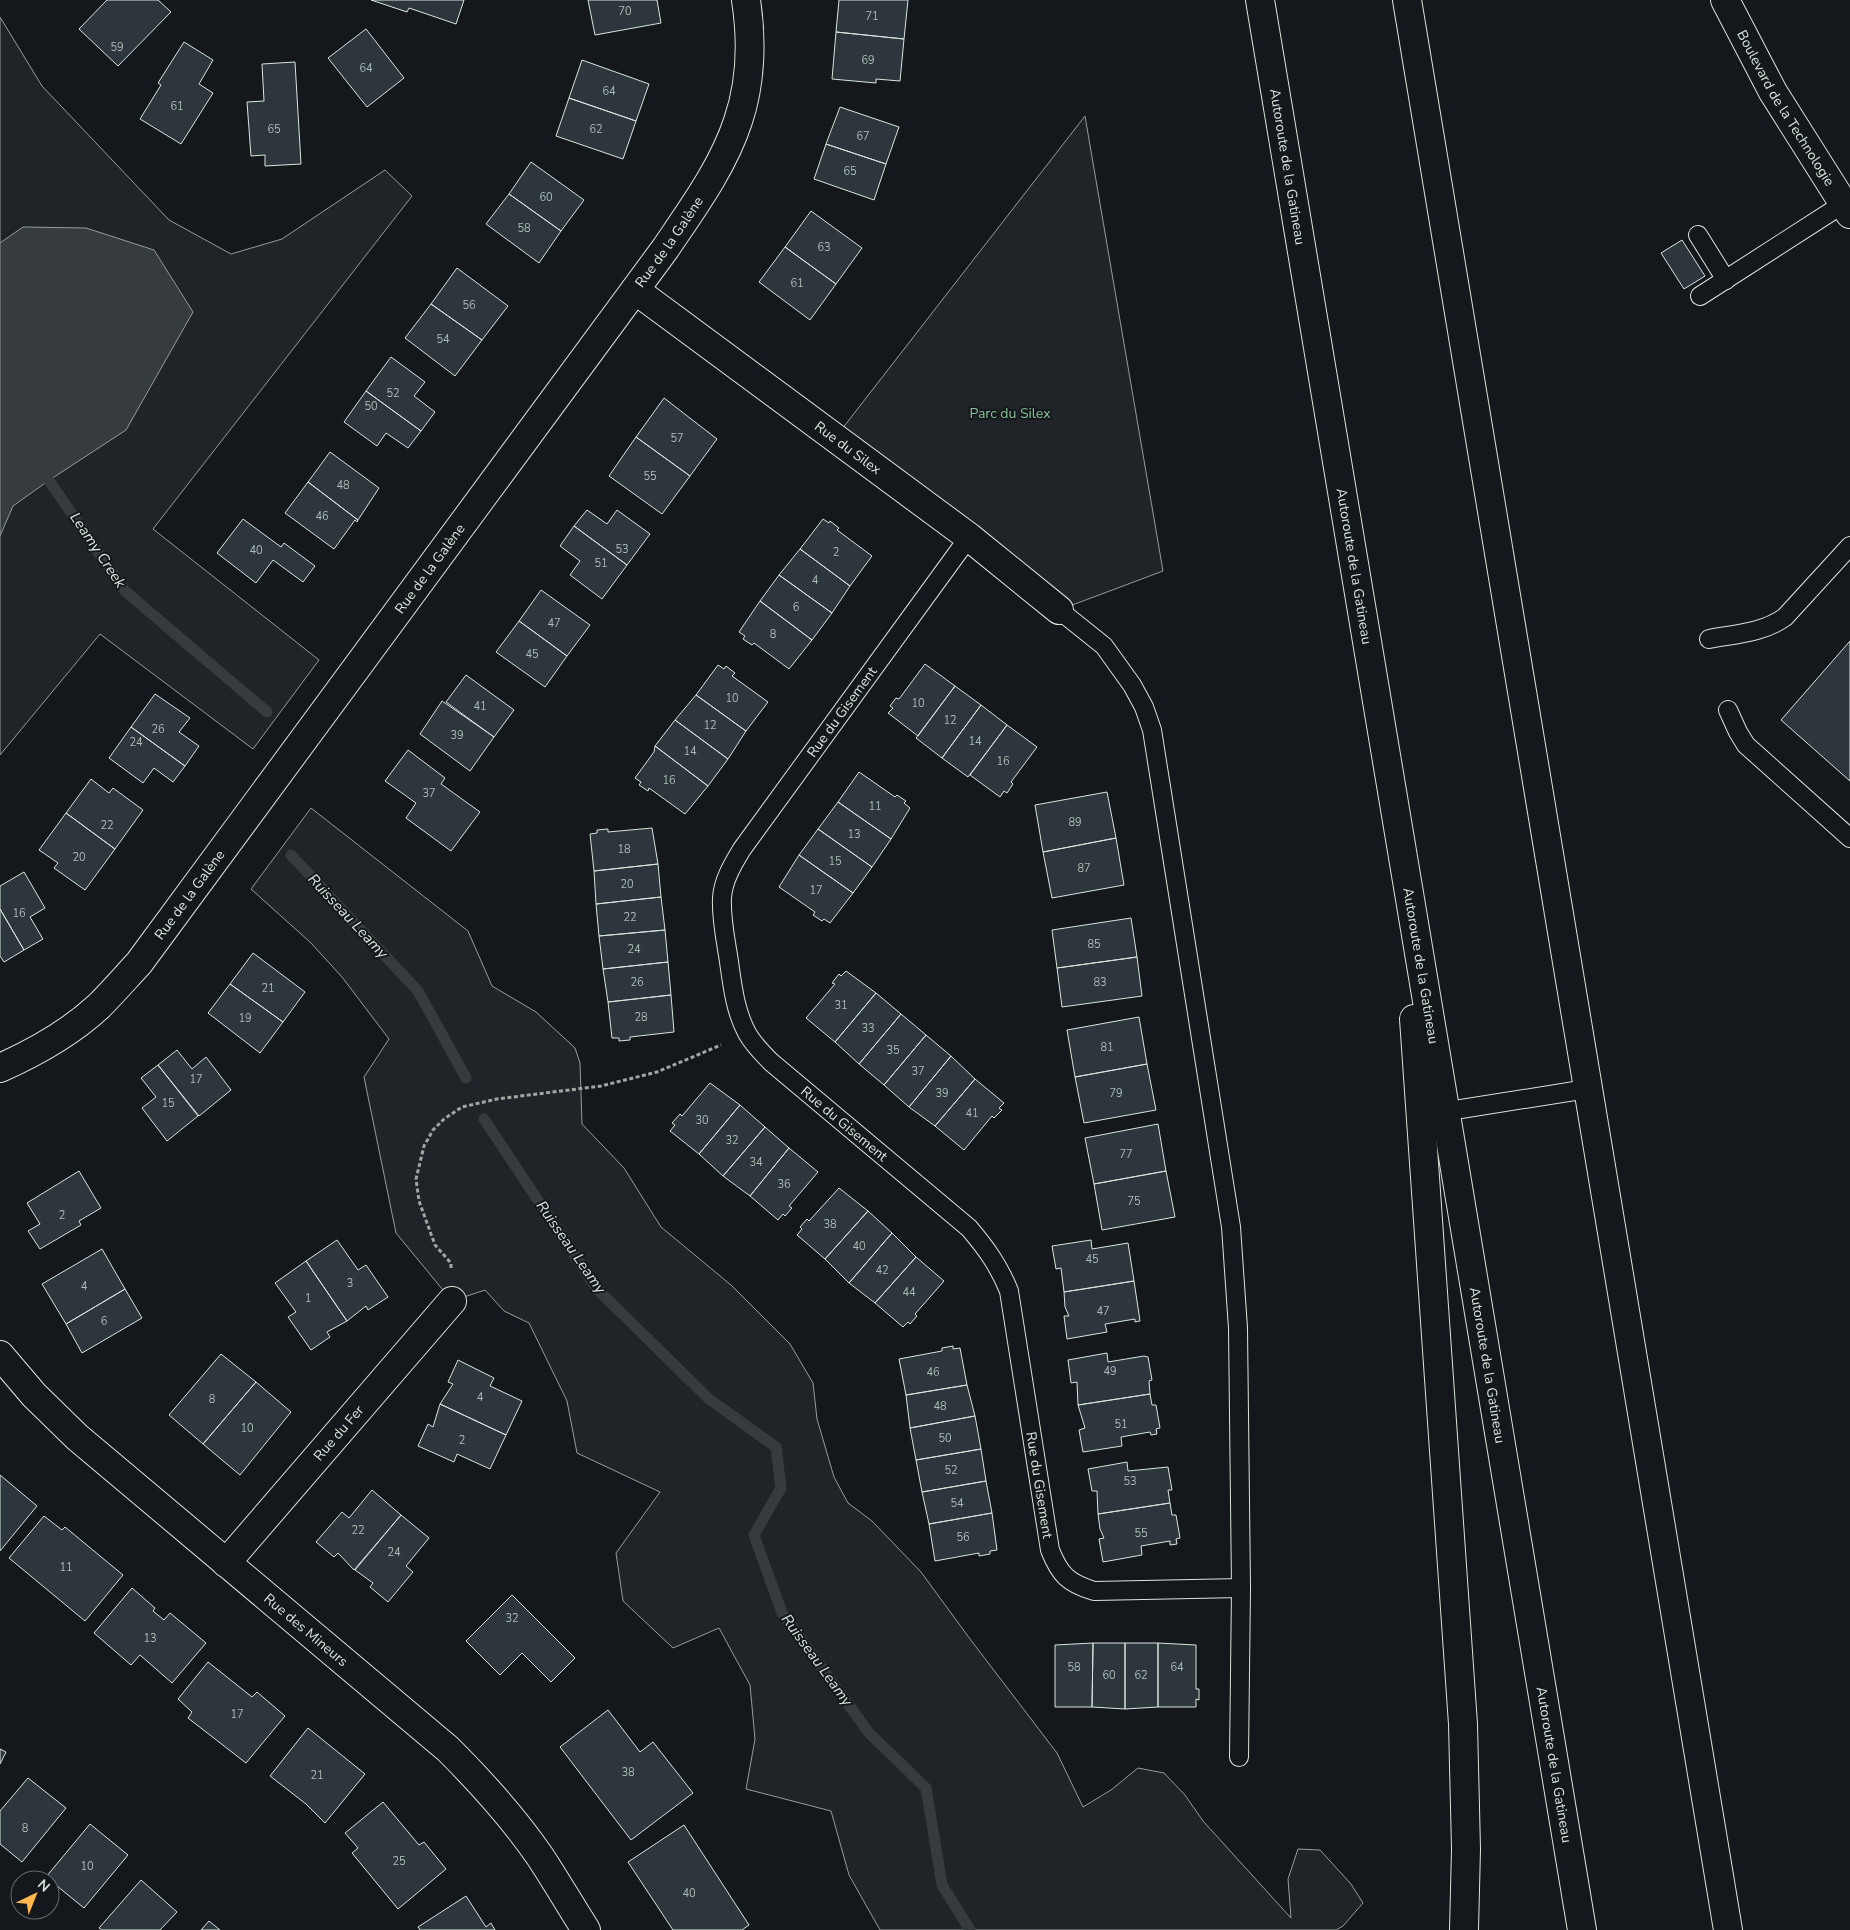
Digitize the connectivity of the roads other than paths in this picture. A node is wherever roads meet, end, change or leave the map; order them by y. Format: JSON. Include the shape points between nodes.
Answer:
{"nodes":[{"id":1,"x":746,"y":0,"type":"edge"},
{"id":2,"x":1260,"y":0,"type":"edge"},
{"id":3,"x":1407,"y":0,"type":"edge"},
{"id":4,"x":1725,"y":0,"type":"edge"},
{"id":5,"x":1846,"y":209,"type":"edge"},
{"id":6,"x":1698,"y":235,"type":"dead end"},
{"id":7,"x":1726,"y":280,"type":"junction"},
{"id":8,"x":635,"y":290,"type":"junction"},
{"id":9,"x":1700,"y":296,"type":"dead end"},
{"id":10,"x":969,"y":537,"type":"junction"},
{"id":11,"x":1850,"y":546,"type":"edge"},
{"id":12,"x":1059,"y":610,"type":"joint"},
{"id":13,"x":1709,"y":639,"type":"dead end"},
{"id":14,"x":1728,"y":710,"type":"dead end"},
{"id":15,"x":1850,"y":838,"type":"edge"},
{"id":16,"x":0,"y":1068,"type":"edge"},
{"id":17,"x":1587,"y":1089,"type":"junction"},
{"id":18,"x":1433,"y":1114,"type":"junction"},
{"id":19,"x":452,"y":1301,"type":"road end"},
{"id":20,"x":0,"y":1355,"type":"edge"},
{"id":21,"x":226,"y":1563,"type":"junction"},
{"id":22,"x":1241,"y":1588,"type":"junction"},
{"id":23,"x":1239,"y":1757,"type":"dead end"},
{"id":24,"x":586,"y":1930,"type":"edge"},
{"id":25,"x":1464,"y":1930,"type":"edge"},
{"id":26,"x":1582,"y":1930,"type":"edge"},
{"id":27,"x":1728,"y":1930,"type":"edge"}],
"edges":[{"from":1,"to":8,"type":"main road","name":"Rue de la Galène","via":[[748,80],[738,121],[722,159],[692,209]]},
{"from":2,"to":18,"type":"main road","name":"Autoroute de la Gatineau","via":[[1403,852]]},
{"from":3,"to":17,"type":"main road"},
{"from":4,"to":5,"type":"main road","name":"Boulevard de la Technologie","via":[[1772,92]]},
{"from":5,"to":7,"type":"lane"},
{"from":6,"to":7,"type":"lane"},
{"from":7,"to":9,"type":"lane"},
{"from":8,"to":10,"type":"main road","name":"Rue du Silex"},
{"from":8,"to":16,"type":"main road","name":"Rue de la Galène","via":[[139,963],[100,1005],[78,1023],[29,1055]]},
{"from":10,"to":12,"type":"main road","name":"Rue du Silex"},
{"from":10,"to":22,"type":"lane","name":"Rue du Gisement","via":[[742,849],[728,873],[722,897],[723,924],[734,997],[747,1034],[756,1047],[968,1228],[1000,1268],[1009,1291],[1050,1550],[1067,1580],[1094,1591]]},
{"from":11,"to":13,"type":"lane","via":[[1776,623],[1760,630]]},
{"from":12,"to":22,"type":"lane","via":[[1104,646],[1132,686],[1152,730],[1231,1227],[1238,1328]]},
{"from":14,"to":15,"type":"lane","via":[[1746,744]]},
{"from":17,"to":18,"type":"lane"},
{"from":17,"to":27,"type":"main road"},
{"from":18,"to":25,"type":"main road","via":[[1463,1724]]},
{"from":18,"to":26,"type":"main road","name":"Autoroute de la Gatineau"},
{"from":19,"to":21,"type":"main road","name":"Rue du Fer"},
{"from":20,"to":21,"type":"main road","name":"Rue des Mineurs","via":[[76,1437]]},
{"from":21,"to":24,"type":"main road","name":"Rue des Mineurs","via":[[448,1749],[510,1816]]},
{"from":22,"to":23,"type":"lane"}]}
